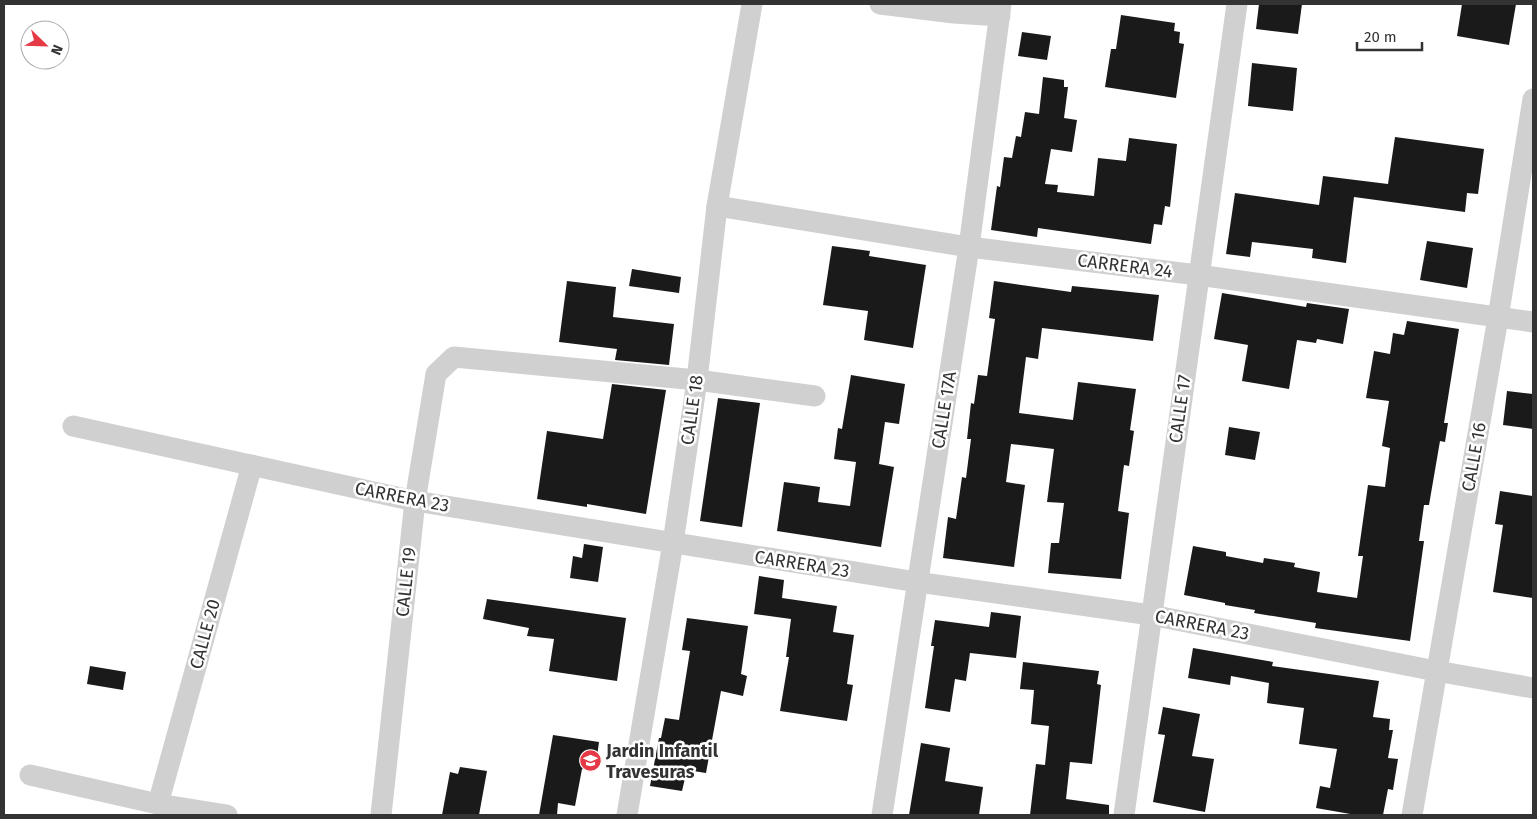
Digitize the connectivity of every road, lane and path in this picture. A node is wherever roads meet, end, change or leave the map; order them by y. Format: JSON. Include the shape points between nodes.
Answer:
{"nodes":[{"id":1,"x":752,"y":4,"type":"edge"},
{"id":2,"x":880,"y":4,"type":"edge"},
{"id":3,"x":1237,"y":4,"type":"edge"},
{"id":4,"x":1001,"y":10,"type":"edge"},
{"id":5,"x":1533,"y":98,"type":"edge"},
{"id":6,"x":717,"y":206,"type":"junction"},
{"id":7,"x":969,"y":246,"type":"junction"},
{"id":8,"x":1198,"y":275,"type":"junction"},
{"id":9,"x":1498,"y":318,"type":"junction"},
{"id":10,"x":1533,"y":322,"type":"edge"},
{"id":11,"x":697,"y":380,"type":"junction"},
{"id":12,"x":815,"y":396,"type":"dead end"},
{"id":13,"x":73,"y":426,"type":"dead end"},
{"id":14,"x":252,"y":465,"type":"junction"},
{"id":15,"x":415,"y":501,"type":"junction"},
{"id":16,"x":673,"y":544,"type":"junction"},
{"id":17,"x":917,"y":582,"type":"junction"},
{"id":18,"x":1151,"y":615,"type":"junction"},
{"id":19,"x":1436,"y":671,"type":"junction"},
{"id":20,"x":1533,"y":688,"type":"edge"},
{"id":21,"x":30,"y":775,"type":"dead end"},
{"id":22,"x":158,"y":804,"type":"junction"},
{"id":23,"x":227,"y":815,"type":"edge"},
{"id":24,"x":381,"y":815,"type":"edge"},
{"id":25,"x":627,"y":815,"type":"edge"},
{"id":26,"x":882,"y":815,"type":"edge"},
{"id":27,"x":1124,"y":815,"type":"edge"},
{"id":28,"x":1412,"y":815,"type":"edge"}],
"edges":[{"from":1,"to":6,"type":"street","name":"CALLE 18"},
{"from":2,"to":4,"type":"street","via":[[954,13]]},
{"from":3,"to":8,"type":"street","name":"CALLE 17"},
{"from":4,"to":7,"type":"street","name":"CALLE 17A"},
{"from":5,"to":9,"type":"street","name":"CALLE 16"},
{"from":6,"to":7,"type":"street","name":"CARRERA 24"},
{"from":6,"to":11,"type":"street","name":"CALLE 18"},
{"from":7,"to":8,"type":"street","name":"CARRERA 24"},
{"from":7,"to":17,"type":"street","name":"CALLE 17A"},
{"from":8,"to":9,"type":"street","name":"CARRERA 24"},
{"from":8,"to":18,"type":"street","name":"CALLE 17"},
{"from":9,"to":10,"type":"street","name":"CARRERA 24"},
{"from":9,"to":19,"type":"street","name":"CALLE 16"},
{"from":11,"to":12,"type":"street"},
{"from":11,"to":15,"type":"street","name":"CALLE 19","via":[[454,358],[436,374]]},
{"from":11,"to":16,"type":"street","name":"CALLE 18"},
{"from":13,"to":14,"type":"street","name":"CARRERA 23"},
{"from":14,"to":15,"type":"street","name":"CARRERA 23"},
{"from":14,"to":22,"type":"street","name":"CALLE 20"},
{"from":15,"to":16,"type":"street","name":"CARRERA 23"},
{"from":15,"to":24,"type":"street","name":"CALLE 19"},
{"from":16,"to":17,"type":"street","name":"CARRERA 23"},
{"from":16,"to":25,"type":"street","name":"CALLE 18"},
{"from":17,"to":18,"type":"street","name":"CARRERA 23"},
{"from":17,"to":26,"type":"street","name":"CALLE 17A"},
{"from":18,"to":19,"type":"street","name":"CARRERA 23"},
{"from":18,"to":27,"type":"street","name":"CALLE 17"},
{"from":19,"to":20,"type":"street","name":"CARRERA 23"},
{"from":19,"to":28,"type":"street","name":"CALLE 16"},
{"from":21,"to":22,"type":"street"},
{"from":22,"to":23,"type":"street"}]}
